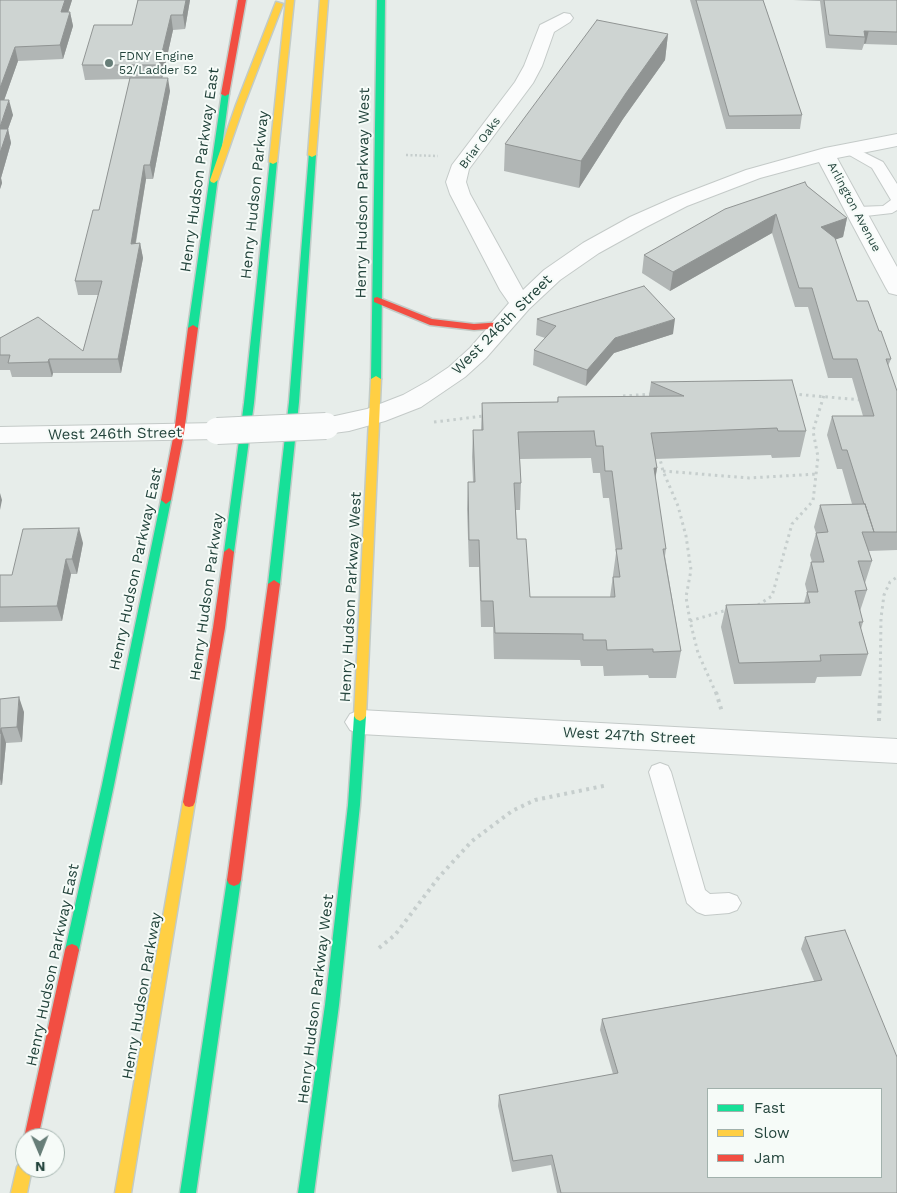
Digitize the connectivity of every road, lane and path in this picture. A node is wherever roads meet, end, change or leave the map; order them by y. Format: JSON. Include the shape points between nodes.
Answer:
{"nodes":[{"id":1,"x":242,"y":0,"type":"edge"},
{"id":2,"x":281,"y":0,"type":"edge"},
{"id":3,"x":290,"y":0,"type":"edge"},
{"id":4,"x":324,"y":0,"type":"edge"},
{"id":5,"x":381,"y":0,"type":"edge"},
{"id":6,"x":564,"y":18,"type":"dead end"},
{"id":7,"x":897,"y":140,"type":"edge"},
{"id":8,"x":849,"y":149,"type":"junction"},
{"id":9,"x":825,"y":154,"type":"junction"},
{"id":10,"x":214,"y":180,"type":"junction"},
{"id":11,"x":897,"y":197,"type":"edge"},
{"id":12,"x":892,"y":207,"type":"edge"},
{"id":13,"x":857,"y":212,"type":"junction"},
{"id":14,"x":897,"y":224,"type":"edge"},
{"id":15,"x":897,"y":288,"type":"edge"},
{"id":16,"x":377,"y":300,"type":"junction"},
{"id":17,"x":521,"y":304,"type":"junction"},
{"id":18,"x":502,"y":324,"type":"junction"},
{"id":19,"x":785,"y":393,"type":"edge"},
{"id":20,"x":657,"y":394,"type":"edge"},
{"id":21,"x":824,"y":395,"type":"junction"},
{"id":22,"x":614,"y":398,"type":"edge"},
{"id":23,"x":865,"y":400,"type":"edge"},
{"id":24,"x":376,"y":416,"type":"junction"},
{"id":25,"x":489,"y":416,"type":"edge"},
{"id":26,"x":434,"y":422,"type":"dead end"},
{"id":27,"x":179,"y":433,"type":"junction"},
{"id":28,"x":0,"y":436,"type":"edge"},
{"id":29,"x":658,"y":453,"type":"edge"},
{"id":30,"x":663,"y":471,"type":"junction"},
{"id":31,"x":818,"y":474,"type":"junction"},
{"id":32,"x":897,"y":578,"type":"edge"},
{"id":33,"x":753,"y":606,"type":"edge"},
{"id":34,"x":736,"y":608,"type":"edge"},
{"id":35,"x":690,"y":621,"type":"junction"},
{"id":36,"x":360,"y":722,"type":"junction"},
{"id":37,"x":727,"y":741,"type":"junction"},
{"id":38,"x":890,"y":750,"type":"edge"},
{"id":39,"x":660,"y":772,"type":"dead end"},
{"id":40,"x":608,"y":785,"type":"dead end"},
{"id":41,"x":729,"y":903,"type":"dead end"},
{"id":42,"x":379,"y":948,"type":"dead end"},
{"id":43,"x":33,"y":1128,"type":"edge"},
{"id":44,"x":23,"y":1178,"type":"edge"},
{"id":45,"x":20,"y":1193,"type":"edge"},
{"id":46,"x":123,"y":1193,"type":"edge"},
{"id":47,"x":188,"y":1193,"type":"edge"},
{"id":48,"x":306,"y":1193,"type":"edge"}],
"edges":[{"from":1,"to":10,"type":"main road","name":"Henry Hudson Parkway East","via":[[227,76]]},
{"from":2,"to":10,"type":"main road"},
{"from":3,"to":46,"type":"main road","name":"Henry Hudson Parkway","via":[[249,403],[220,628]]},
{"from":4,"to":47,"type":"main road","via":[[294,402],[270,622]]},
{"from":5,"to":16,"type":"main road","name":"Henry Hudson Parkway West"},
{"from":6,"to":17,"type":"street","name":"Briar Oaks","via":[[546,29],[524,83],[459,169],[456,182]]},
{"from":7,"to":8,"type":"street","name":"West 246th Street"},
{"from":8,"to":9,"type":"street","name":"West 246th Street"},
{"from":8,"to":11,"type":"lane","via":[[878,165]]},
{"from":9,"to":13,"type":"street","name":"Arlington Avenue"},
{"from":9,"to":17,"type":"street","name":"West 246th Street","via":[[717,187],[638,222],[591,248],[552,275]]},
{"from":10,"to":27,"type":"main road","name":"Henry Hudson Parkway East"},
{"from":12,"to":13,"type":"lane"},
{"from":12,"to":14,"type":"lane"},
{"from":13,"to":15,"type":"street","name":"Arlington Avenue"},
{"from":16,"to":18,"type":"main road","via":[[430,322],[474,327]]},
{"from":16,"to":24,"type":"main road","name":"Henry Hudson Parkway West"},
{"from":17,"to":18,"type":"street","name":"West 246th Street"},
{"from":18,"to":24,"type":"street","name":"West 246th Street","via":[[457,372],[412,402]]},
{"from":19,"to":21,"type":"path"},
{"from":20,"to":22,"type":"path"},
{"from":21,"to":23,"type":"path"},
{"from":21,"to":31,"type":"path","via":[[813,431]]},
{"from":24,"to":27,"type":"street","name":"West 246th Street","bridge":true,"via":[[326,426]]},
{"from":24,"to":36,"type":"main road","name":"Henry Hudson Parkway West"},
{"from":25,"to":26,"type":"path"},
{"from":27,"to":28,"type":"street","name":"West 246th Street"},
{"from":27,"to":43,"type":"main road","name":"Henry Hudson Parkway East","via":[[108,785]]},
{"from":29,"to":30,"type":"path"},
{"from":30,"to":31,"type":"path","via":[[749,478]]},
{"from":30,"to":35,"type":"path","via":[[686,536],[691,570],[686,597]]},
{"from":31,"to":33,"type":"path","via":[[813,501],[792,524],[772,596]]},
{"from":32,"to":38,"type":"path","via":[[890,582],[884,595],[881,618],[878,712]]},
{"from":34,"to":35,"type":"path"},
{"from":35,"to":37,"type":"path","via":[[698,652],[724,717]]},
{"from":36,"to":37,"type":"street","name":"West 247th Street"},
{"from":36,"to":48,"type":"main road","name":"Henry Hudson Parkway West","via":[[332,1005]]},
{"from":37,"to":38,"type":"street","name":"West 247th Street"},
{"from":39,"to":41,"type":"lane","via":[[695,896],[705,905]]},
{"from":40,"to":42,"type":"path","via":[[535,800],[506,815],[472,841],[424,895],[395,935]]},
{"from":44,"to":45,"type":"main road"}]}
